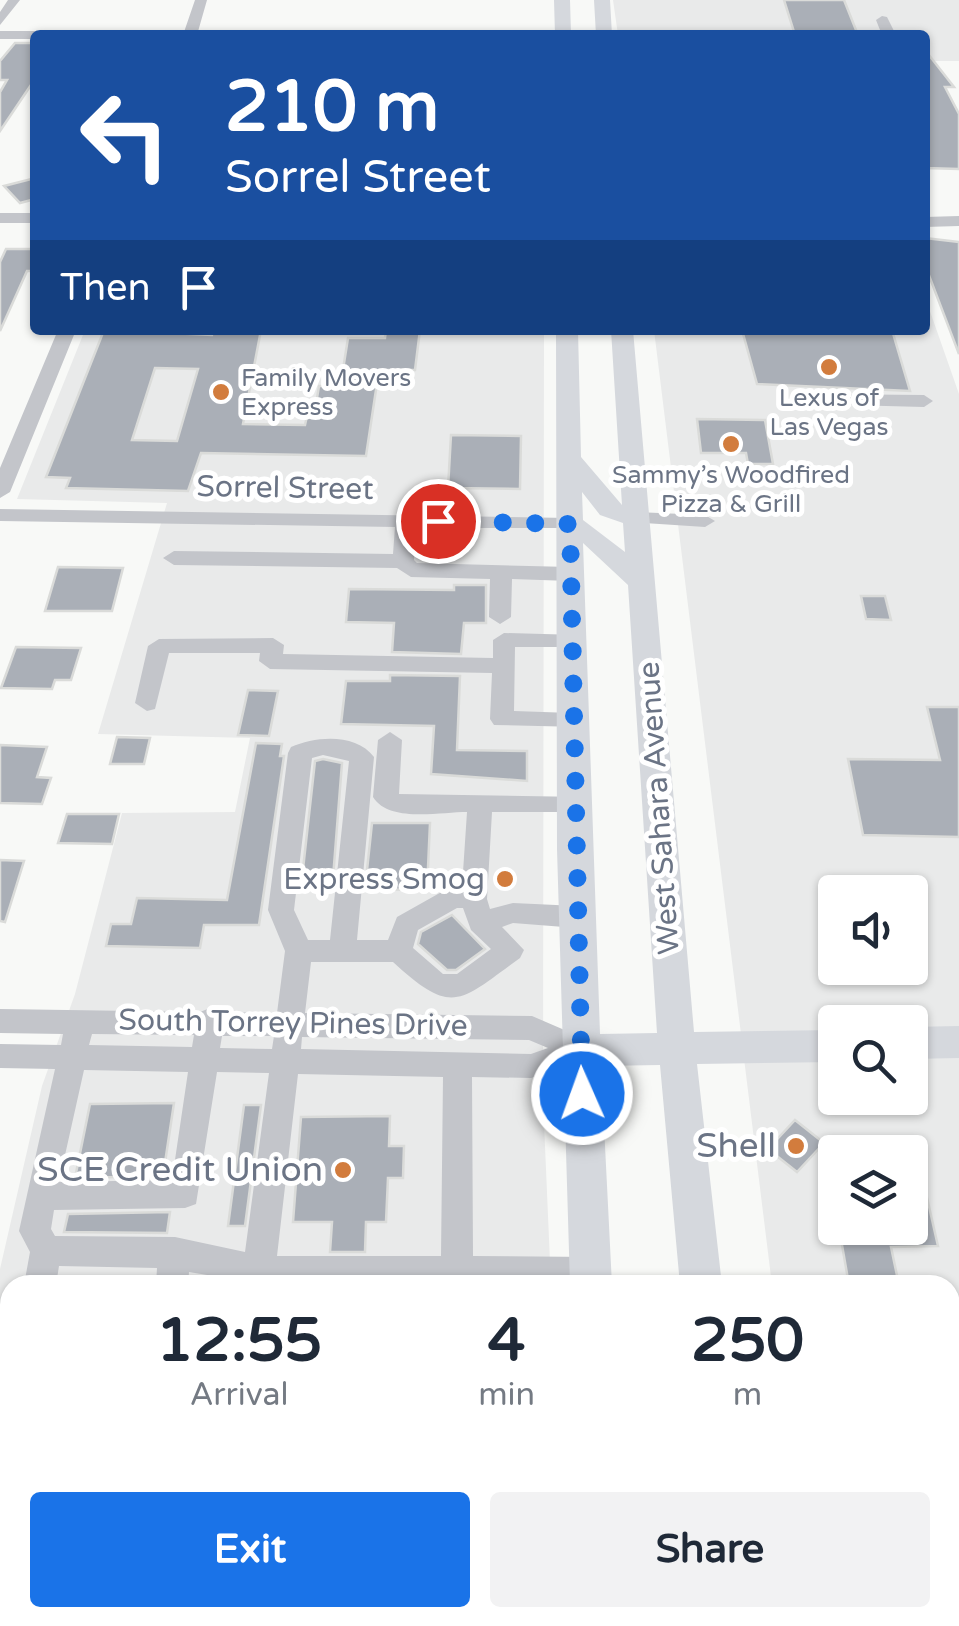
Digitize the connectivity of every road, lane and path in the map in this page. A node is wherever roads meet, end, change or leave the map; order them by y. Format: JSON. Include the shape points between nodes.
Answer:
{"nodes":[{"id":1,"x":14,"y":0,"type":"edge"},
{"id":2,"x":200,"y":0,"type":"edge"},
{"id":3,"x":562,"y":0,"type":"edge"},
{"id":4,"x":602,"y":0,"type":"edge"},
{"id":5,"x":882,"y":20,"type":"dead end"},
{"id":6,"x":0,"y":21,"type":"edge"},
{"id":7,"x":191,"y":30,"type":"edge"},
{"id":8,"x":563,"y":30,"type":"edge"},
{"id":9,"x":604,"y":30,"type":"edge"},
{"id":10,"x":887,"y":30,"type":"edge"},
{"id":11,"x":0,"y":35,"type":"edge"},
{"id":12,"x":30,"y":36,"type":"edge"},
{"id":13,"x":0,"y":218,"type":"edge"},
{"id":14,"x":30,"y":218,"type":"edge"},
{"id":15,"x":959,"y":221,"type":"edge"},
{"id":16,"x":930,"y":222,"type":"edge"},
{"id":17,"x":66,"y":335,"type":"edge"},
{"id":18,"x":567,"y":335,"type":"edge"},
{"id":19,"x":622,"y":335,"type":"edge"},
{"id":20,"x":818,"y":400,"type":"dead end"},
{"id":21,"x":924,"y":401,"type":"dead end"},
{"id":22,"x":569,"y":458,"type":"junction"},
{"id":23,"x":0,"y":492,"type":"edge"},
{"id":24,"x":0,"y":514,"type":"edge"},
{"id":25,"x":636,"y":518,"type":"junction"},
{"id":26,"x":406,"y":520,"type":"junction"},
{"id":27,"x":705,"y":521,"type":"dead end"},
{"id":28,"x":570,"y":524,"type":"junction"},
{"id":29,"x":174,"y":558,"type":"dead end"},
{"id":30,"x":403,"y":561,"type":"junction"},
{"id":31,"x":501,"y":572,"type":"junction"},
{"id":32,"x":570,"y":574,"type":"junction"},
{"id":33,"x":642,"y":584,"type":"junction"},
{"id":34,"x":500,"y":617,"type":"dead end"},
{"id":35,"x":572,"y":640,"type":"junction"},
{"id":36,"x":504,"y":666,"type":"junction"},
{"id":37,"x":147,"y":703,"type":"dead end"},
{"id":38,"x":572,"y":721,"type":"junction"},
{"id":39,"x":390,"y":740,"type":"dead end"},
{"id":40,"x":480,"y":803,"type":"junction"},
{"id":41,"x":574,"y":803,"type":"junction"},
{"id":42,"x":478,"y":911,"type":"junction"},
{"id":43,"x":577,"y":917,"type":"junction"},
{"id":44,"x":300,"y":951,"type":"junction"},
{"id":45,"x":342,"y":951,"type":"junction"},
{"id":46,"x":399,"y":951,"type":"junction"},
{"id":47,"x":437,"y":985,"type":"junction"},
{"id":48,"x":80,"y":1019,"type":"junction"},
{"id":49,"x":210,"y":1020,"type":"junction"},
{"id":50,"x":0,"y":1021,"type":"edge"},
{"id":51,"x":289,"y":1022,"type":"junction"},
{"id":52,"x":435,"y":1026,"type":"junction"},
{"id":53,"x":959,"y":1042,"type":"edge"},
{"id":54,"x":928,"y":1043,"type":"edge"},
{"id":55,"x":818,"y":1046,"type":"edge"},
{"id":56,"x":580,"y":1050,"type":"junction"},
{"id":57,"x":677,"y":1050,"type":"junction"},
{"id":58,"x":0,"y":1056,"type":"edge"},
{"id":59,"x":72,"y":1059,"type":"junction"},
{"id":60,"x":203,"y":1059,"type":"junction"},
{"id":61,"x":285,"y":1060,"type":"junction"},
{"id":62,"x":458,"y":1064,"type":"junction"},
{"id":63,"x":40,"y":1196,"type":"junction"},
{"id":64,"x":46,"y":1251,"type":"junction"},
{"id":65,"x":175,"y":1252,"type":"junction"},
{"id":66,"x":42,"y":1275,"type":"edge"},
{"id":67,"x":173,"y":1275,"type":"edge"},
{"id":68,"x":246,"y":1275,"type":"edge"},
{"id":69,"x":255,"y":1275,"type":"edge"},
{"id":70,"x":476,"y":1275,"type":"edge"},
{"id":71,"x":591,"y":1275,"type":"edge"},
{"id":72,"x":700,"y":1275,"type":"edge"}],
"edges":[{"from":1,"to":6,"type":"street"},
{"from":2,"to":7,"type":"street"},
{"from":3,"to":8,"type":"main road"},
{"from":4,"to":9,"type":"main road"},
{"from":5,"to":10,"type":"street"},
{"from":11,"to":12,"type":"street"},
{"from":13,"to":14,"type":"street"},
{"from":15,"to":16,"type":"street"},
{"from":17,"to":23,"type":"street"},
{"from":18,"to":22,"type":"main road"},
{"from":19,"to":25,"type":"main road","name":"West Sahara Avenue"},
{"from":20,"to":21,"type":"street"},
{"from":22,"to":25,"type":"main road","via":[[609,509]]},
{"from":22,"to":28,"type":"main road"},
{"from":24,"to":26,"type":"street","name":"Sorrel Street"},
{"from":25,"to":27,"type":"street"},
{"from":25,"to":33,"type":"main road","name":"West Sahara Avenue"},
{"from":26,"to":28,"type":"street","name":"Sorrel Street"},
{"from":26,"to":30,"type":"street"},
{"from":28,"to":32,"type":"main road"},
{"from":28,"to":33,"type":"main road","via":[[592,532],[610,559]]},
{"from":29,"to":30,"type":"street"},
{"from":30,"to":31,"type":"street","via":[[411,570]]},
{"from":31,"to":32,"type":"street"},
{"from":31,"to":34,"type":"street"},
{"from":32,"to":35,"type":"main road"},
{"from":33,"to":57,"type":"main road","name":"West Sahara Avenue"},
{"from":35,"to":36,"type":"street","via":[[504,640]]},
{"from":35,"to":38,"type":"main road"},
{"from":36,"to":37,"type":"street","via":[[270,662],[273,644],[159,646]]},
{"from":36,"to":38,"type":"street","via":[[502,718]]},
{"from":38,"to":41,"type":"main road"},
{"from":39,"to":40,"type":"street","via":[[386,797],[394,803]]},
{"from":40,"to":41,"type":"street"},
{"from":40,"to":42,"type":"street"},
{"from":41,"to":43,"type":"main road"},
{"from":42,"to":43,"type":"street"},
{"from":42,"to":46,"type":"street","via":[[454,897],[406,924]]},
{"from":42,"to":47,"type":"street","via":[[510,950],[462,985]]},
{"from":43,"to":56,"type":"main road"},
{"from":44,"to":45,"type":"street"},
{"from":44,"to":45,"type":"street","via":[[281,910],[300,754],[311,746],[347,748],[362,757]]},
{"from":44,"to":51,"type":"street"},
{"from":45,"to":46,"type":"street"},
{"from":46,"to":47,"type":"street"},
{"from":47,"to":52,"type":"street"},
{"from":48,"to":49,"type":"street","name":"South Torrey Pines Drive"},
{"from":48,"to":50,"type":"street","name":"South Torrey Pines Drive"},
{"from":48,"to":59,"type":"street"},
{"from":49,"to":51,"type":"street","name":"South Torrey Pines Drive"},
{"from":49,"to":60,"type":"street"},
{"from":51,"to":52,"type":"street","name":"South Torrey Pines Drive"},
{"from":51,"to":61,"type":"street"},
{"from":52,"to":56,"type":"street","name":"South Torrey Pines Drive","via":[[532,1028]]},
{"from":53,"to":54,"type":"main road"},
{"from":55,"to":57,"type":"main road","name":"South Torrey Pines Drive"},
{"from":56,"to":57,"type":"main road","name":"South Torrey Pines Drive"},
{"from":56,"to":62,"type":"street","name":"South Torrey Pines Drive","via":[[531,1066]]},
{"from":56,"to":71,"type":"main road"},
{"from":57,"to":72,"type":"main road","name":"West Sahara Avenue"},
{"from":58,"to":59,"type":"street","name":"South Torrey Pines Drive"},
{"from":59,"to":60,"type":"street","name":"South Torrey Pines Drive"},
{"from":59,"to":63,"type":"street"},
{"from":60,"to":61,"type":"street","name":"South Torrey Pines Drive"},
{"from":60,"to":63,"type":"street","via":[[185,1194]]},
{"from":61,"to":62,"type":"street","name":"South Torrey Pines Drive"},
{"from":61,"to":69,"type":"street"},
{"from":62,"to":70,"type":"street"},
{"from":63,"to":64,"type":"street","via":[[35,1231]]},
{"from":64,"to":65,"type":"street"},
{"from":64,"to":66,"type":"street"},
{"from":65,"to":67,"type":"street"},
{"from":65,"to":68,"type":"street"}]}
